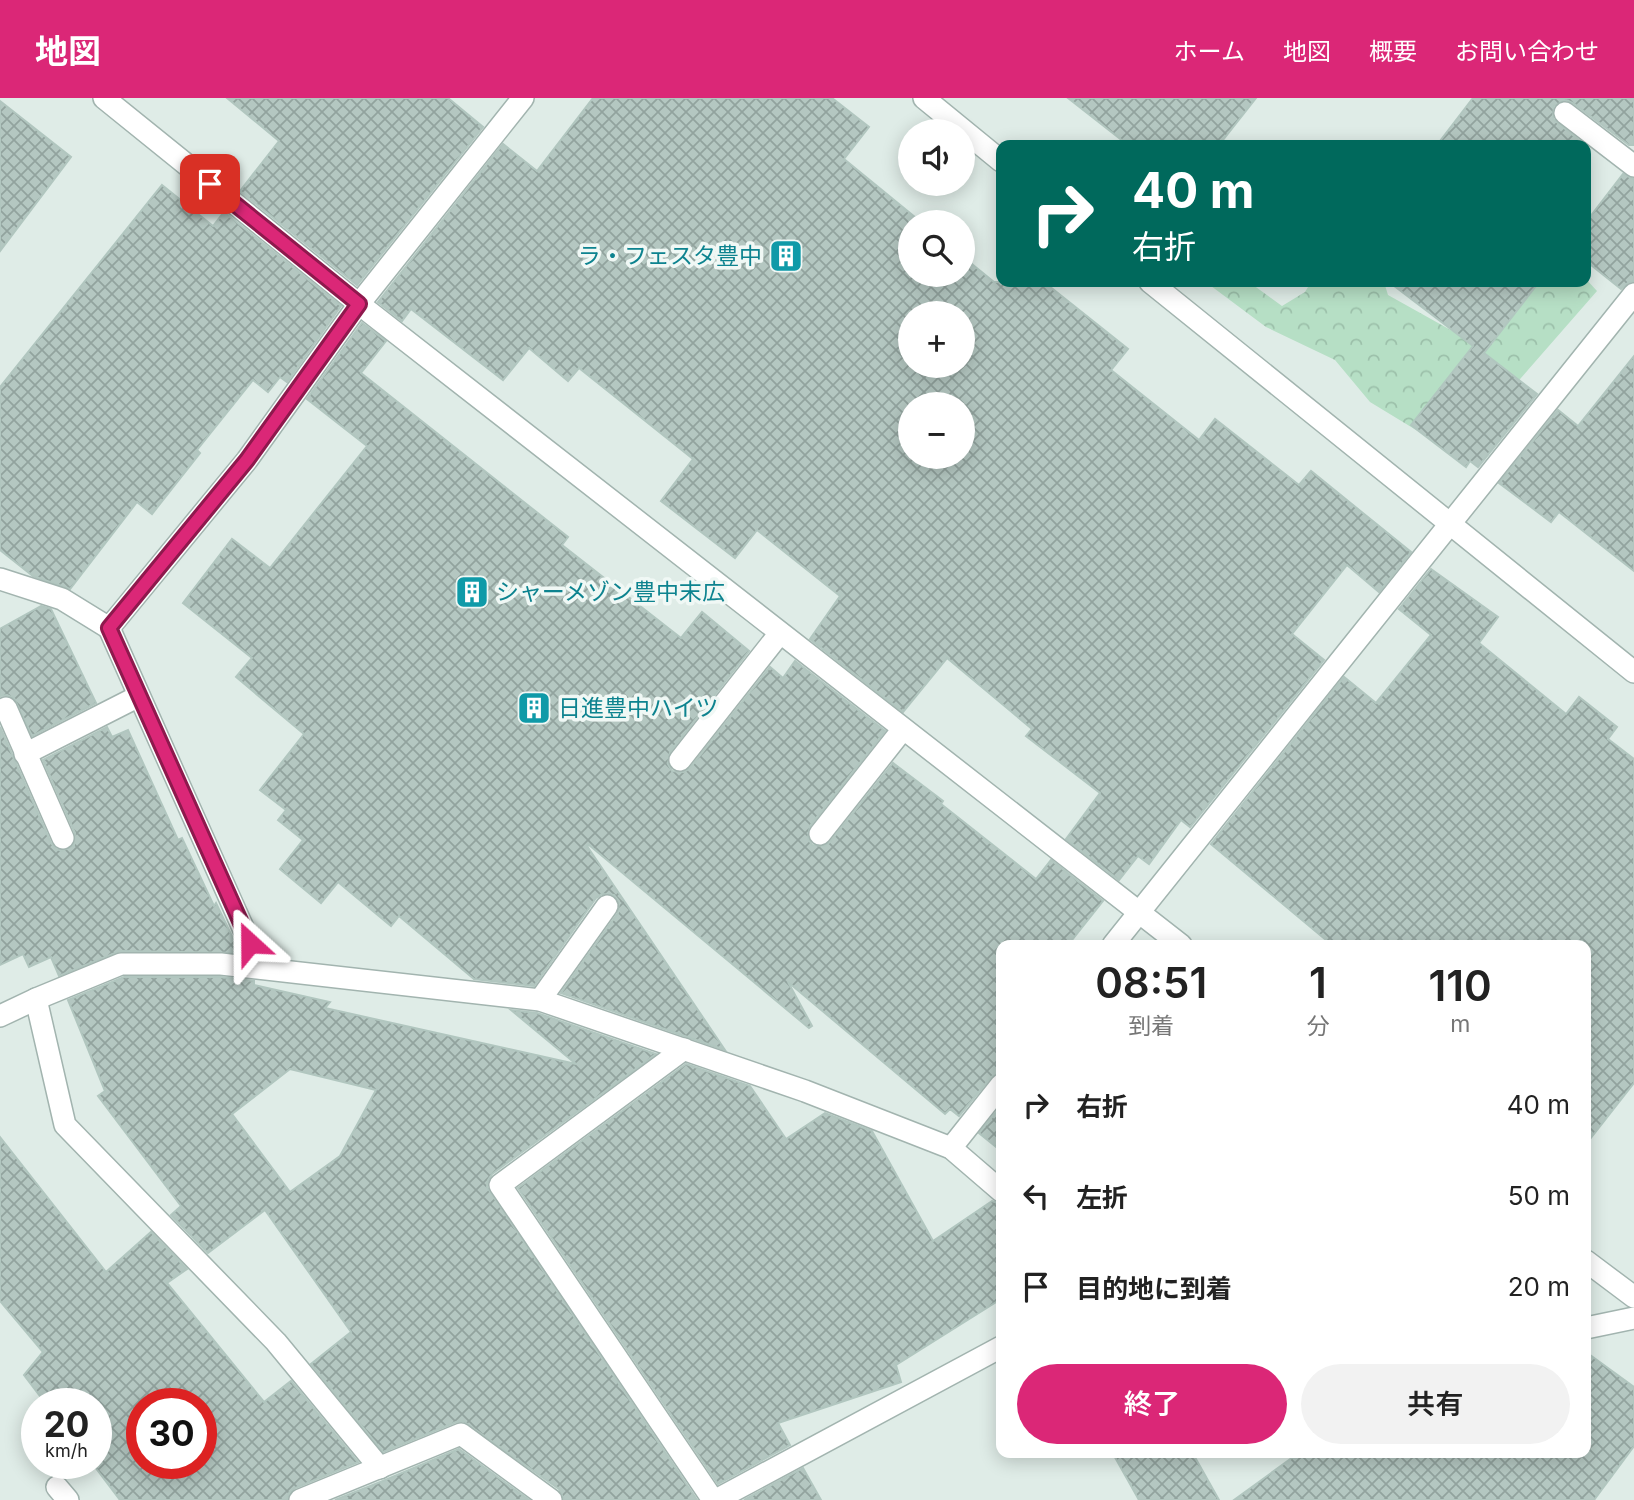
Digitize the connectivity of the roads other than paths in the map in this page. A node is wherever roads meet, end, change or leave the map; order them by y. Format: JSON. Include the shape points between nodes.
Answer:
{"nodes":[{"id":1,"x":104,"y":98,"type":"edge"},
{"id":2,"x":523,"y":98,"type":"edge"},
{"id":3,"x":924,"y":98,"type":"edge"},
{"id":4,"x":1565,"y":113,"type":"dead end"},
{"id":5,"x":996,"y":157,"type":"edge"},
{"id":6,"x":1634,"y":166,"type":"edge"},
{"id":7,"x":1156,"y":287,"type":"edge"},
{"id":8,"x":1633,"y":298,"type":"edge"},
{"id":9,"x":359,"y":304,"type":"junction"},
{"id":10,"x":1449,"y":525,"type":"junction"},
{"id":11,"x":0,"y":579,"type":"edge"},
{"id":12,"x":109,"y":628,"type":"junction"},
{"id":13,"x":780,"y":633,"type":"junction"},
{"id":14,"x":1634,"y":672,"type":"edge"},
{"id":15,"x":139,"y":696,"type":"junction"},
{"id":16,"x":6,"y":708,"type":"dead end"},
{"id":17,"x":903,"y":729,"type":"junction"},
{"id":18,"x":24,"y":754,"type":"junction"},
{"id":19,"x":680,"y":760,"type":"dead end"},
{"id":20,"x":820,"y":834,"type":"dead end"},
{"id":21,"x":63,"y":838,"type":"dead end"},
{"id":22,"x":607,"y":906,"type":"dead end"},
{"id":23,"x":1139,"y":913,"type":"junction"},
{"id":24,"x":1117,"y":940,"type":"edge"},
{"id":25,"x":1174,"y":940,"type":"edge"},
{"id":26,"x":261,"y":968,"type":"junction"},
{"id":27,"x":36,"y":999,"type":"junction"},
{"id":28,"x":540,"y":1000,"type":"junction"},
{"id":29,"x":0,"y":1016,"type":"edge"},
{"id":30,"x":684,"y":1049,"type":"junction"},
{"id":31,"x":996,"y":1092,"type":"edge"},
{"id":32,"x":951,"y":1148,"type":"junction"},
{"id":33,"x":996,"y":1187,"type":"edge"},
{"id":34,"x":1591,"y":1265,"type":"edge"},
{"id":35,"x":1634,"y":1297,"type":"edge"},
{"id":36,"x":1634,"y":1318,"type":"edge"},
{"id":37,"x":1591,"y":1327,"type":"edge"},
{"id":38,"x":996,"y":1350,"type":"edge"},
{"id":39,"x":380,"y":1468,"type":"junction"},
{"id":40,"x":300,"y":1500,"type":"edge"},
{"id":41,"x":551,"y":1500,"type":"edge"},
{"id":42,"x":715,"y":1500,"type":"edge"}],
"edges":[{"from":1,"to":9,"type":"street"},
{"from":2,"to":9,"type":"street"},
{"from":3,"to":5,"type":"street"},
{"from":4,"to":6,"type":"street"},
{"from":7,"to":10,"type":"street"},
{"from":8,"to":10,"type":"street"},
{"from":9,"to":12,"type":"street","via":[[247,460]]},
{"from":9,"to":13,"type":"street"},
{"from":10,"to":14,"type":"street"},
{"from":10,"to":23,"type":"street"},
{"from":11,"to":12,"type":"street","via":[[62,599]]},
{"from":12,"to":15,"type":"street"},
{"from":13,"to":17,"type":"street"},
{"from":13,"to":19,"type":"street"},
{"from":15,"to":18,"type":"street"},
{"from":15,"to":26,"type":"street"},
{"from":16,"to":18,"type":"street"},
{"from":17,"to":20,"type":"street"},
{"from":17,"to":23,"type":"street"},
{"from":18,"to":21,"type":"street"},
{"from":22,"to":28,"type":"street"},
{"from":23,"to":24,"type":"street"},
{"from":23,"to":25,"type":"street"},
{"from":26,"to":27,"type":"street","via":[[121,964]]},
{"from":26,"to":28,"type":"street"},
{"from":27,"to":29,"type":"street"},
{"from":27,"to":39,"type":"street","via":[[65,1125],[276,1342]]},
{"from":28,"to":30,"type":"street"},
{"from":30,"to":32,"type":"street"},
{"from":30,"to":42,"type":"street","via":[[500,1185]]},
{"from":31,"to":32,"type":"street"},
{"from":32,"to":33,"type":"street"},
{"from":34,"to":35,"type":"street"},
{"from":36,"to":37,"type":"street"},
{"from":38,"to":42,"type":"street"},
{"from":39,"to":40,"type":"street"},
{"from":39,"to":41,"type":"street","via":[[461,1434]]}]}
